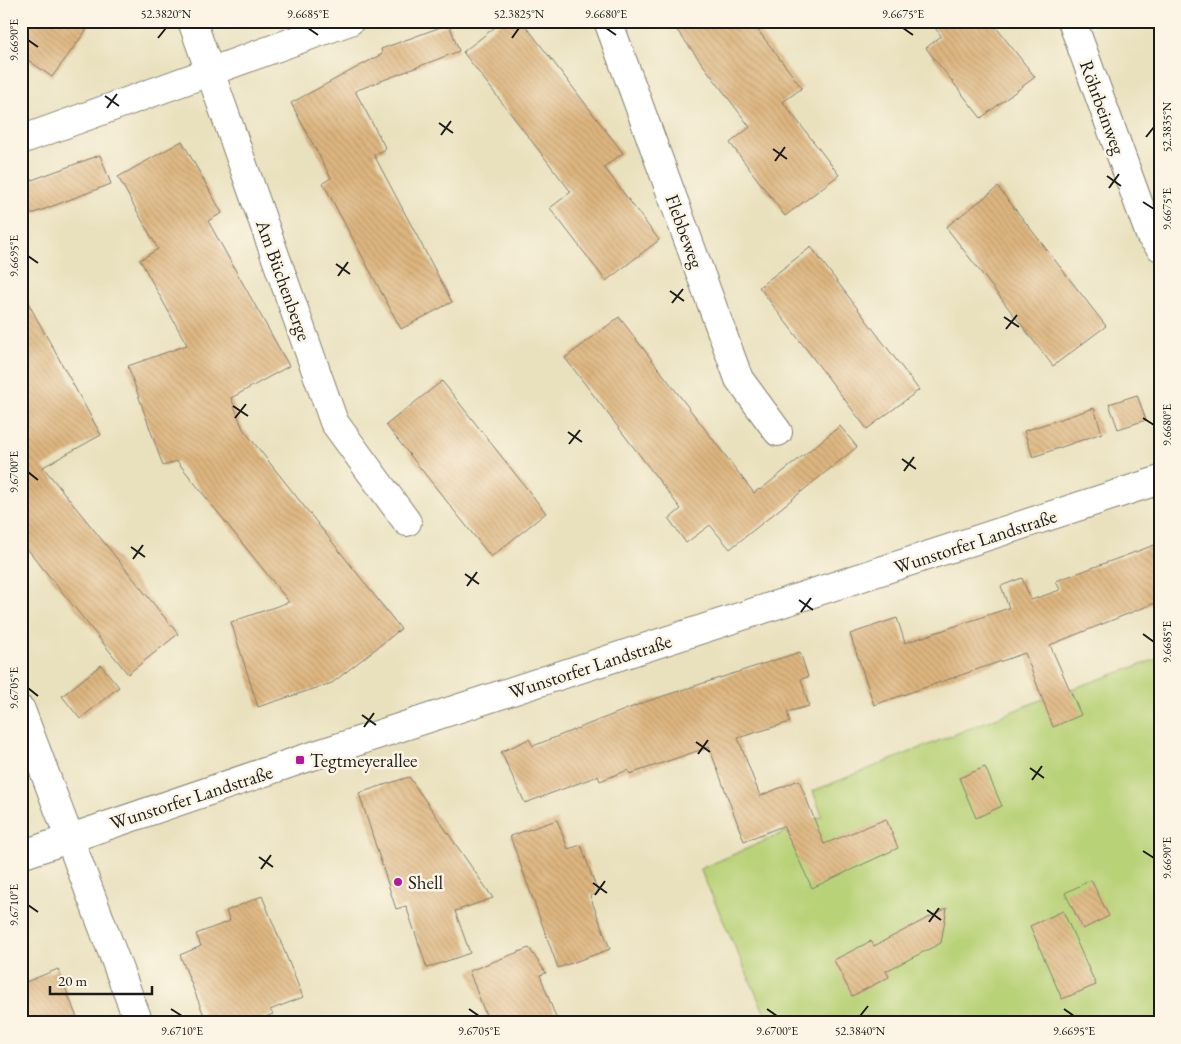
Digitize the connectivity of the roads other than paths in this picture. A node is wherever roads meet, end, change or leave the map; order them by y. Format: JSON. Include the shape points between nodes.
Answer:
{"nodes":[{"id":1,"x":192,"y":21,"type":"edge"},
{"id":2,"x":350,"y":21,"type":"edge"},
{"id":3,"x":608,"y":21,"type":"edge"},
{"id":4,"x":1072,"y":21,"type":"edge"},
{"id":5,"x":210,"y":71,"type":"junction"},
{"id":6,"x":21,"y":140,"type":"edge"},
{"id":7,"x":1160,"y":247,"type":"edge"},
{"id":8,"x":778,"y":432,"type":"dead end"},
{"id":9,"x":1160,"y":480,"type":"edge"},
{"id":10,"x":407,"y":522,"type":"dead end"},
{"id":11,"x":21,"y":710,"type":"edge"},
{"id":12,"x":70,"y":838,"type":"junction"},
{"id":13,"x":21,"y":855,"type":"edge"},
{"id":14,"x":139,"y":1023,"type":"edge"}],
"edges":[{"from":1,"to":5,"type":"street","name":"Am Büchenberge"},
{"from":2,"to":5,"type":"street"},
{"from":3,"to":8,"type":"street","name":"Flebbeweg","via":[[739,379]]},
{"from":4,"to":7,"type":"street","name":"Röhrbeinweg","via":[[1150,235]]},
{"from":5,"to":6,"type":"street"},
{"from":5,"to":10,"type":"street","name":"Am Büchenberge","via":[[334,422]]},
{"from":9,"to":12,"type":"street","name":"Wunstorfer Landstraße"},
{"from":11,"to":12,"type":"street"},
{"from":12,"to":13,"type":"street","name":"Wunstorfer Landstraße"},
{"from":12,"to":14,"type":"street"}]}
